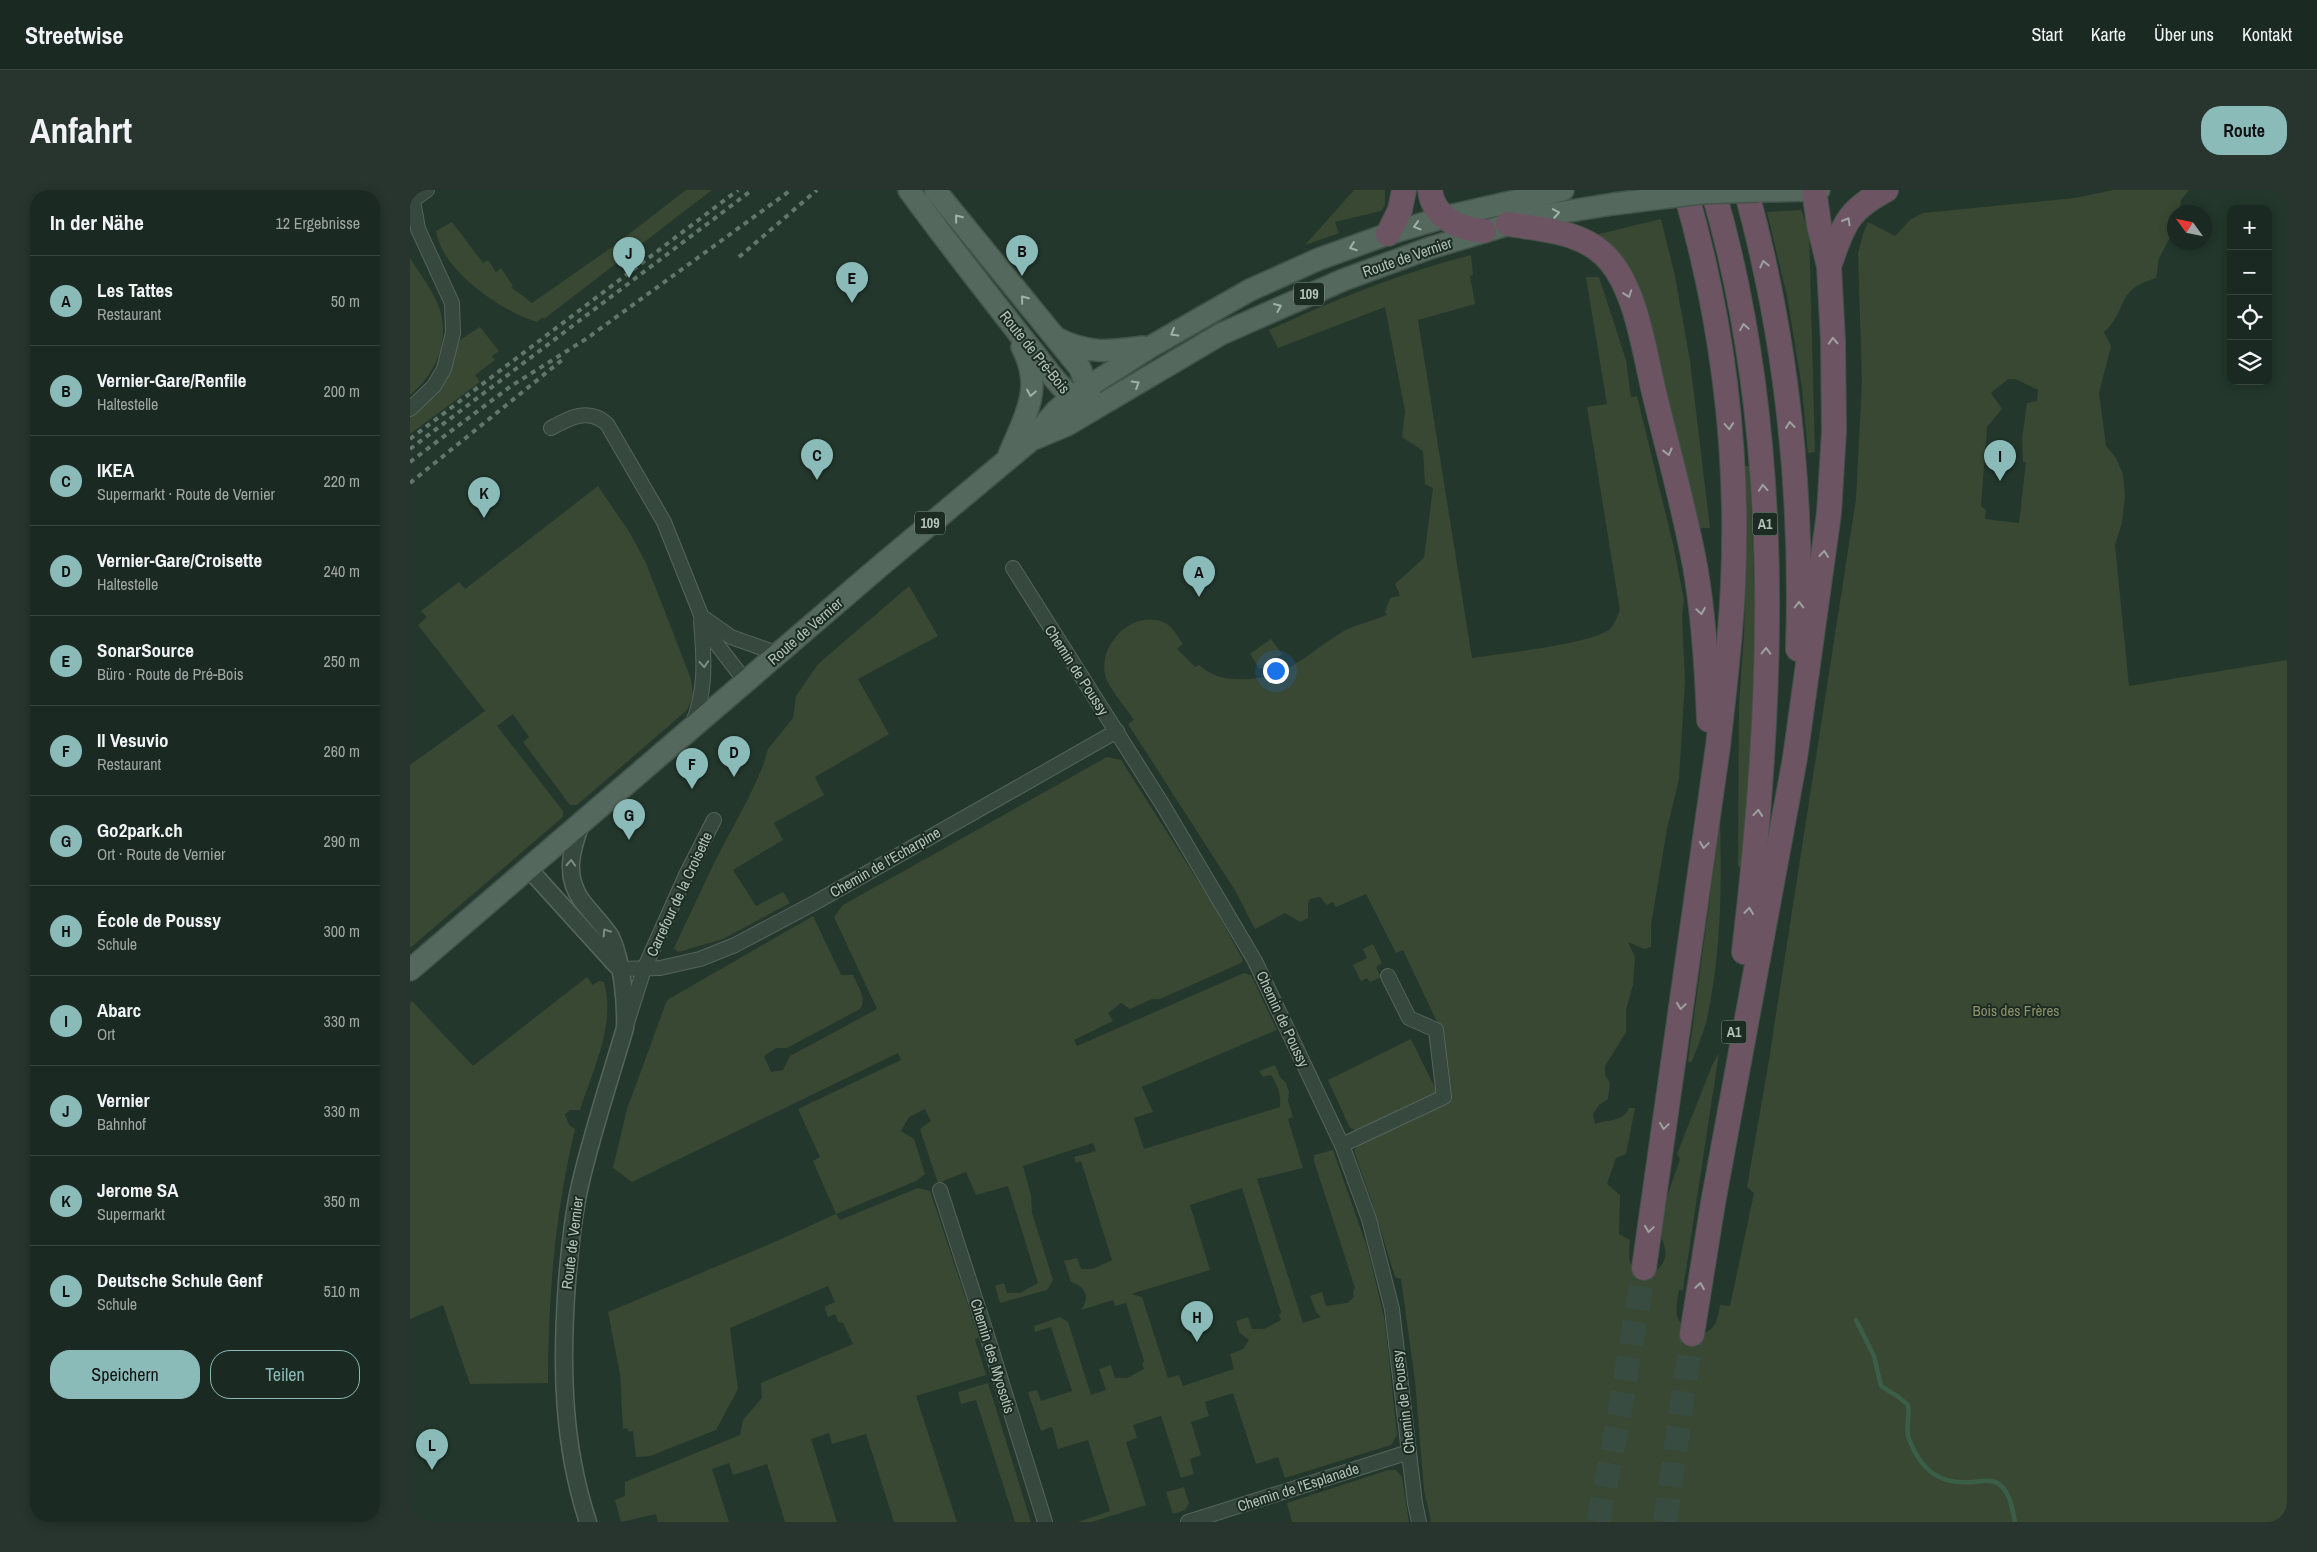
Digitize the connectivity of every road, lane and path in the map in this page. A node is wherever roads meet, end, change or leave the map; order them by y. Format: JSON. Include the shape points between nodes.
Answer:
{"nodes":[{"id":1,"x":427,"y":190,"type":"edge"},
{"id":2,"x":909,"y":190,"type":"edge"},
{"id":3,"x":935,"y":190,"type":"edge"},
{"id":4,"x":1404,"y":190,"type":"edge"},
{"id":5,"x":1430,"y":190,"type":"edge"},
{"id":6,"x":1563,"y":190,"type":"edge"},
{"id":7,"x":1676,"y":190,"type":"edge"},
{"id":8,"x":1686,"y":190,"type":"edge"},
{"id":9,"x":1713,"y":190,"type":"edge"},
{"id":10,"x":1756,"y":190,"type":"edge"},
{"id":11,"x":1782,"y":190,"type":"edge"},
{"id":12,"x":1814,"y":190,"type":"edge"},
{"id":13,"x":1819,"y":190,"type":"edge"},
{"id":14,"x":1886,"y":190,"type":"edge"},
{"id":15,"x":412,"y":199,"type":"edge"},
{"id":16,"x":1445,"y":217,"type":"junction"},
{"id":17,"x":1508,"y":224,"type":"junction"},
{"id":18,"x":1484,"y":231,"type":"junction"},
{"id":19,"x":1388,"y":234,"type":"junction"},
{"id":20,"x":1703,"y":259,"type":"junction"},
{"id":21,"x":1829,"y":266,"type":"junction"},
{"id":22,"x":1005,"y":316,"type":"junction"},
{"id":23,"x":1054,"y":337,"type":"junction"},
{"id":24,"x":1152,"y":346,"type":"junction"},
{"id":25,"x":1080,"y":392,"type":"junction"},
{"id":26,"x":410,"y":408,"type":"edge"},
{"id":27,"x":1094,"y":408,"type":"junction"},
{"id":28,"x":551,"y":428,"type":"dead end"},
{"id":29,"x":1031,"y":440,"type":"junction"},
{"id":30,"x":1008,"y":459,"type":"junction"},
{"id":31,"x":1013,"y":568,"type":"dead end"},
{"id":32,"x":700,"y":615,"type":"junction"},
{"id":33,"x":779,"y":654,"type":"junction"},
{"id":34,"x":746,"y":682,"type":"junction"},
{"id":35,"x":1117,"y":731,"type":"junction"},
{"id":36,"x":689,"y":732,"type":"junction"},
{"id":37,"x":1794,"y":758,"type":"junction"},
{"id":38,"x":1711,"y":797,"type":"junction"},
{"id":39,"x":714,"y":820,"type":"dead end"},
{"id":40,"x":581,"y":824,"type":"junction"},
{"id":41,"x":529,"y":868,"type":"junction"},
{"id":42,"x":619,"y":969,"type":"junction"},
{"id":43,"x":644,"y":969,"type":"junction"},
{"id":44,"x":410,"y":970,"type":"edge"},
{"id":45,"x":1388,"y":976,"type":"dead end"},
{"id":46,"x":625,"y":1028,"type":"junction"},
{"id":47,"x":1342,"y":1145,"type":"junction"},
{"id":48,"x":940,"y":1190,"type":"dead end"},
{"id":49,"x":1713,"y":1203,"type":"junction"},
{"id":50,"x":1644,"y":1268,"type":"tunnel mouth"},
{"id":51,"x":1692,"y":1334,"type":"tunnel mouth"},
{"id":52,"x":1409,"y":1452,"type":"junction"},
{"id":53,"x":588,"y":1522,"type":"edge"},
{"id":54,"x":1045,"y":1522,"type":"edge"},
{"id":55,"x":1188,"y":1522,"type":"edge"},
{"id":56,"x":1419,"y":1522,"type":"edge"}],
"edges":[{"from":1,"to":15,"type":"street"},
{"from":2,"to":22,"type":"main road","name":"Route de Pré-Bois"},
{"from":23,"to":3,"type":"main road","name":"Route de Pré-Bois","one_way":true},
{"from":4,"to":19,"type":"highway","via":[[1400,210]]},
{"from":5,"to":16,"type":"highway","via":[[1434,205]]},
{"from":6,"to":16,"type":"main road","name":"Route de Vernier","number":"109"},
{"from":7,"to":20,"type":"highway"},
{"from":8,"to":20,"type":"highway","number":"A1"},
{"from":49,"to":9,"type":"highway","number":"A1","one_way":true,"via":[[1754,862],[1767,627],[1764,498],[1755,400],[1738,294]]},
{"from":10,"to":11,"type":"main road","name":"Route de Vernier","number":"109"},
{"from":17,"to":10,"type":"main road","name":"Route de Vernier","number":"109","one_way":true,"bridge":true,"via":[[1613,204]]},
{"from":37,"to":10,"type":"highway","one_way":true,"via":[[1799,566],[1791,433],[1775,319],[1761,250]]},
{"from":11,"to":12,"type":"main road","name":"Route de Vernier","number":"109"},
{"from":12,"to":13,"type":"main road","name":"Route de Vernier","number":"109"},
{"from":12,"to":21,"type":"highway"},
{"from":21,"to":14,"type":"highway","one_way":true,"via":[[1850,216]]},
{"from":15,"to":26,"type":"street","via":[[418,229],[452,303],[453,333],[444,369],[434,386]]},
{"from":16,"to":18,"type":"highway","via":[[1463,228]]},
{"from":16,"to":19,"type":"main road","name":"Route de Vernier","number":"109","one_way":true},
{"from":17,"to":18,"type":"main road","name":"Route de Vernier","number":"109"},
{"from":17,"to":38,"type":"highway","one_way":true,"via":[[1568,234],[1591,245],[1610,261],[1626,287],[1695,567],[1707,655]]},
{"from":27,"to":18,"type":"main road","name":"Route de Vernier","number":"109","one_way":true,"via":[[1213,339],[1266,313],[1343,280]]},
{"from":19,"to":24,"type":"main road","name":"Route de Vernier","number":"109","one_way":true,"via":[[1319,259],[1250,290]]},
{"from":20,"to":38,"type":"highway","number":"A1","one_way":true,"via":[[1724,378],[1732,459],[1734,542],[1727,665]]},
{"from":37,"to":21,"type":"highway","one_way":true,"via":[[1822,570],[1832,472],[1835,389]]},
{"from":22,"to":23,"type":"main road","via":[[1027,333]]},
{"from":22,"to":25,"type":"main road","name":"Route de Pré-Bois"},
{"from":22,"to":30,"type":"main road","one_way":true,"via":[[1030,361],[1033,381],[1027,411]]},
{"from":23,"to":24,"type":"main road","via":[[1096,352]]},
{"from":23,"to":25,"type":"main road","name":"Route de Pré-Bois","via":[[1080,368]]},
{"from":24,"to":25,"type":"main road","name":"Route de Vernier","number":"109"},
{"from":25,"to":27,"type":"main road","name":"Route de Pré-Bois"},
{"from":25,"to":29,"type":"main road","name":"Route de Vernier","number":"109","via":[[1056,411]]},
{"from":27,"to":29,"type":"main road","name":"Route de Vernier","number":"109","via":[[1067,425]]},
{"from":28,"to":32,"type":"street","via":[[569,418],[588,414],[607,424],[664,522]]},
{"from":29,"to":30,"type":"main road","name":"Route de Vernier","number":"109"},
{"from":30,"to":33,"type":"main road","name":"Route de Vernier","number":"109"},
{"from":31,"to":35,"type":"street","name":"Chemin de Poussy"},
{"from":32,"to":33,"type":"street","via":[[731,637]]},
{"from":32,"to":34,"type":"street","via":[[712,638]]},
{"from":32,"to":36,"type":"street","one_way":true,"via":[[705,674],[702,698]]},
{"from":33,"to":34,"type":"main road","name":"Route de Vernier","number":"109"},
{"from":34,"to":36,"type":"main road","name":"Route de Vernier","number":"109"},
{"from":35,"to":43,"type":"street","name":"Chemin de l'Echarpine","via":[[735,946],[700,958]]},
{"from":35,"to":47,"type":"street","name":"Chemin de Poussy","via":[[1255,961]]},
{"from":36,"to":40,"type":"main road","name":"Route de Vernier","number":"109"},
{"from":37,"to":49,"type":"highway"},
{"from":38,"to":50,"type":"highway","number":"A1","one_way":true},
{"from":39,"to":43,"type":"street","name":"Carrefour de la Croisette"},
{"from":40,"to":41,"type":"main road","name":"Route de Vernier","number":"109"},
{"from":42,"to":40,"type":"street","name":"Route de Vernier","one_way":true,"via":[[611,938],[581,900],[570,874],[571,850]]},
{"from":41,"to":42,"type":"street"},
{"from":41,"to":44,"type":"main road","number":"109"},
{"from":42,"to":43,"type":"street","name":"Carrefour de la Croisette"},
{"from":42,"to":46,"type":"street","name":"Route de Vernier","via":[[626,1006]]},
{"from":43,"to":46,"type":"street","name":"Carrefour de la Croisette"},
{"from":45,"to":47,"type":"street","via":[[1408,1018],[1436,1030],[1444,1096]]},
{"from":46,"to":53,"type":"street","name":"Route de Vernier","via":[[580,1181],[565,1306],[566,1422]]},
{"from":47,"to":52,"type":"street","name":"Chemin de Poussy","via":[[1368,1219],[1392,1309]]},
{"from":48,"to":54,"type":"street","name":"Chemin des Myosotis"},
{"from":51,"to":49,"type":"highway","number":"A1","one_way":true},
{"from":52,"to":55,"type":"street","name":"Chemin de l'Esplanade"},
{"from":52,"to":56,"type":"street","name":"Chemin de Poussy"}]}
